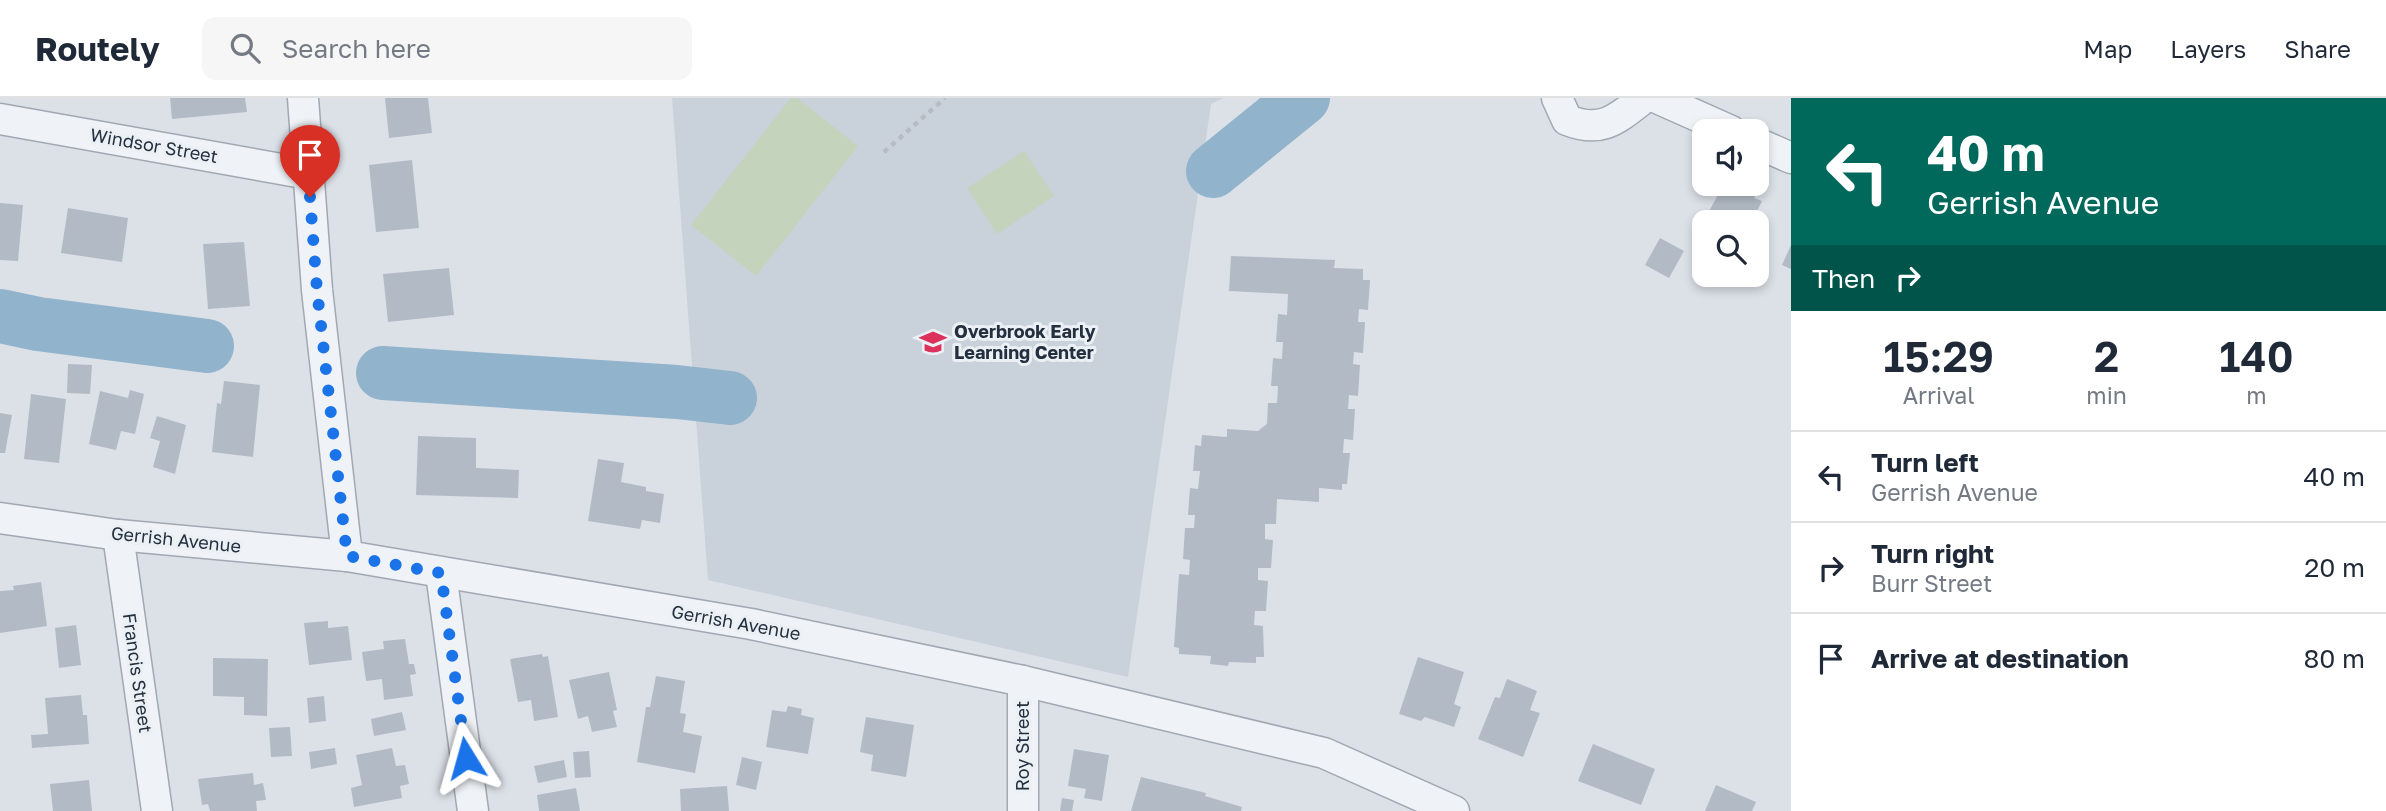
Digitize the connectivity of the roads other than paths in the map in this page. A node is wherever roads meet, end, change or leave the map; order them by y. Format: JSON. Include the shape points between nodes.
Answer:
{"nodes":[{"id":1,"x":303,"y":98,"type":"edge"},
{"id":2,"x":1557,"y":98,"type":"edge"},
{"id":3,"x":1644,"y":98,"type":"edge"},
{"id":4,"x":1657,"y":98,"type":"edge"},
{"id":5,"x":0,"y":119,"type":"edge"},
{"id":6,"x":1704,"y":119,"type":"edge"},
{"id":7,"x":1769,"y":148,"type":"edge"},
{"id":8,"x":1791,"y":158,"type":"edge"},
{"id":9,"x":309,"y":174,"type":"junction"},
{"id":10,"x":0,"y":518,"type":"edge"},
{"id":11,"x":118,"y":535,"type":"junction"},
{"id":12,"x":347,"y":556,"type":"junction"},
{"id":13,"x":441,"y":573,"type":"junction"},
{"id":14,"x":1023,"y":681,"type":"junction"},
{"id":15,"x":157,"y":811,"type":"edge"},
{"id":16,"x":473,"y":811,"type":"edge"},
{"id":17,"x":1023,"y":811,"type":"edge"},
{"id":18,"x":1454,"y":811,"type":"edge"}],
"edges":[{"from":1,"to":9,"type":"street"},
{"from":2,"to":3,"type":"street","via":[[1567,120],[1586,127],[1606,124]]},
{"from":4,"to":6,"type":"street"},
{"from":5,"to":9,"type":"street","name":"Windsor Street"},
{"from":7,"to":8,"type":"street"},
{"from":9,"to":12,"type":"street","via":[[317,290]]},
{"from":10,"to":11,"type":"street","name":"Gerrish Avenue"},
{"from":11,"to":12,"type":"street","name":"Gerrish Avenue"},
{"from":11,"to":15,"type":"street","name":"Francis Street"},
{"from":12,"to":13,"type":"street","name":"Gerrish Avenue"},
{"from":13,"to":14,"type":"street","name":"Gerrish Avenue","via":[[751,624]]},
{"from":13,"to":16,"type":"street"},
{"from":14,"to":17,"type":"street","name":"Roy Street"},
{"from":14,"to":18,"type":"street","name":"Gerrish Avenue","via":[[1324,753]]}]}
